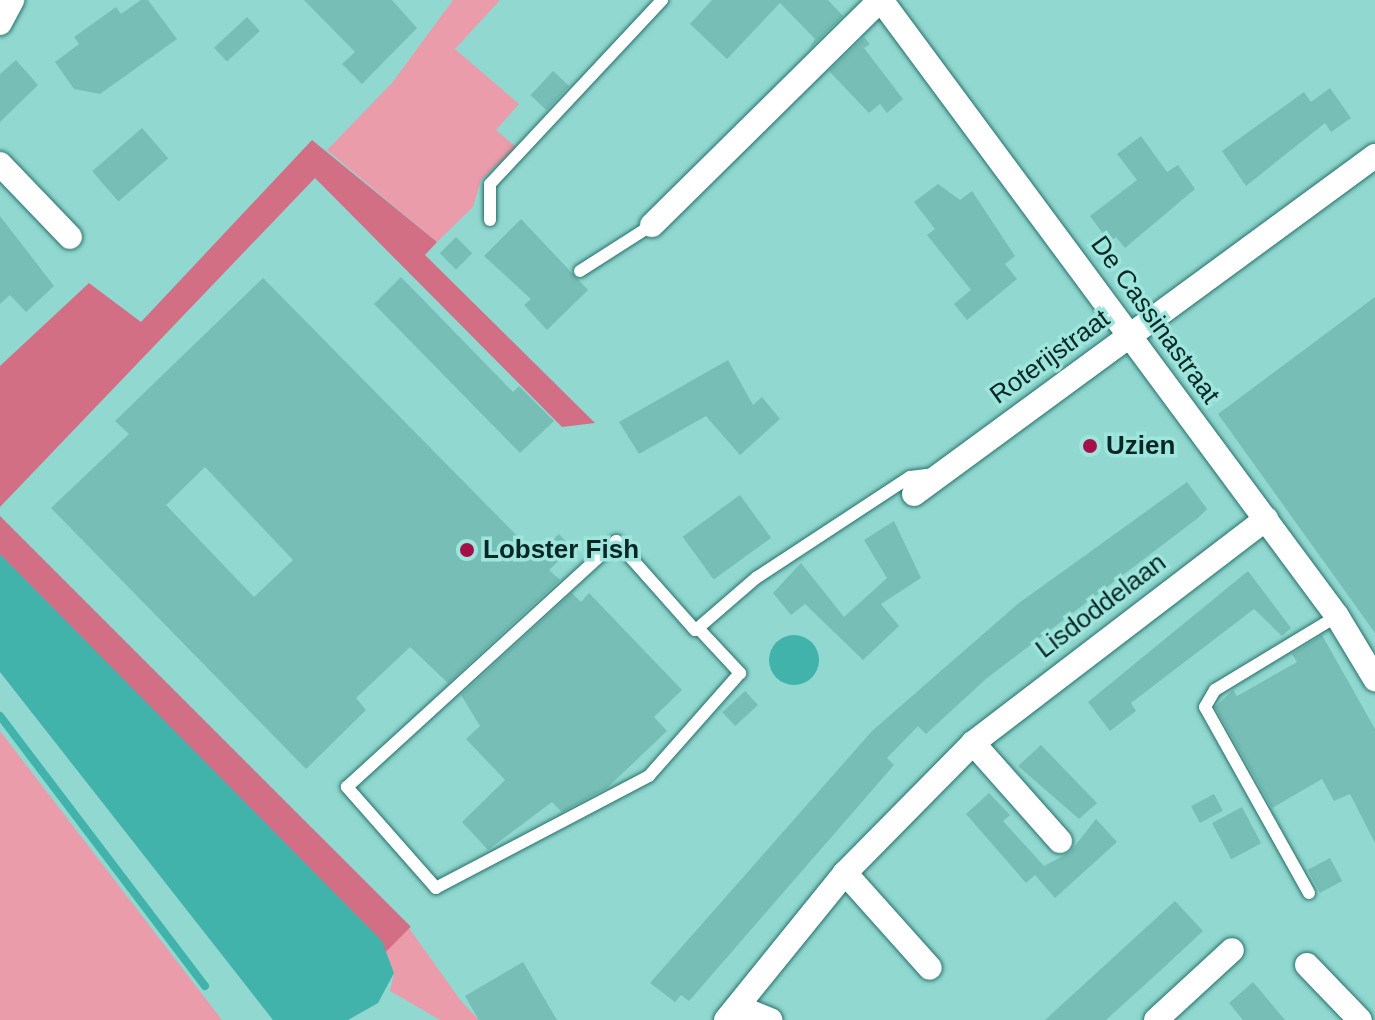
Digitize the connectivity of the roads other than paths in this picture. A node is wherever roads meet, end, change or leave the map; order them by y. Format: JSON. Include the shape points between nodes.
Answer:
{"nodes":[{"id":1,"x":12,"y":0,"type":"edge"},
{"id":2,"x":662,"y":0,"type":"edge"},
{"id":3,"x":881,"y":0,"type":"edge"},
{"id":4,"x":0,"y":23,"type":"edge"},
{"id":5,"x":1375,"y":156,"type":"edge"},
{"id":6,"x":0,"y":164,"type":"edge"},
{"id":7,"x":490,"y":220,"type":"dead end"},
{"id":8,"x":652,"y":225,"type":"joint"},
{"id":9,"x":70,"y":237,"type":"dead end"},
{"id":10,"x":580,"y":271,"type":"dead end"},
{"id":11,"x":1130,"y":334,"type":"junction"},
{"id":12,"x":940,"y":473,"type":"junction"},
{"id":13,"x":914,"y":494,"type":"dead end"},
{"id":14,"x":1266,"y":519,"type":"junction"},
{"id":15,"x":1337,"y":616,"type":"junction"},
{"id":16,"x":698,"y":628,"type":"junction"},
{"id":17,"x":1375,"y":679,"type":"edge"},
{"id":18,"x":973,"y":743,"type":"junction"},
{"id":19,"x":1060,"y":841,"type":"dead end"},
{"id":20,"x":845,"y":873,"type":"junction"},
{"id":21,"x":1309,"y":893,"type":"dead end"},
{"id":22,"x":1232,"y":950,"type":"dead end"},
{"id":23,"x":1307,"y":965,"type":"dead end"},
{"id":24,"x":930,"y":968,"type":"dead end"},
{"id":25,"x":732,"y":1014,"type":"edge"},
{"id":26,"x":1350,"y":1017,"type":"edge"},
{"id":27,"x":770,"y":1020,"type":"edge"},
{"id":28,"x":1156,"y":1020,"type":"edge"}],
"edges":[{"from":1,"to":4,"type":"street"},
{"from":2,"to":7,"type":"lane","via":[[490,184]]},
{"from":3,"to":8,"type":"street","name":"De Cassinastraat"},
{"from":3,"to":11,"type":"street","name":"De Cassinastraat"},
{"from":5,"to":11,"type":"street","name":"Roterijstraat"},
{"from":6,"to":9,"type":"street"},
{"from":8,"to":10,"type":"lane"},
{"from":11,"to":12,"type":"street","name":"Roterijstraat"},
{"from":11,"to":14,"type":"street","name":"De Cassinastraat"},
{"from":12,"to":13,"type":"street","name":"Roterijstraat"},
{"from":12,"to":16,"type":"lane","via":[[910,477],[756,578]]},
{"from":14,"to":15,"type":"street","name":"De Cassinastraat"},
{"from":14,"to":18,"type":"street","name":"Lisdoddelaan"},
{"from":15,"to":17,"type":"street","name":"De Cassinastraat"},
{"from":15,"to":21,"type":"lane","via":[[1215,690],[1205,707]]},
{"from":16,"to":16,"type":"lane","via":[[616,541],[347,787],[436,888],[649,776],[740,673]]},
{"from":18,"to":19,"type":"street"},
{"from":18,"to":20,"type":"street","name":"Lisdoddelaan"},
{"from":20,"to":24,"type":"street"},
{"from":20,"to":25,"type":"street","name":"Lisdoddelaan"},
{"from":22,"to":28,"type":"street"},
{"from":23,"to":26,"type":"street"},
{"from":25,"to":27,"type":"street"}]}
